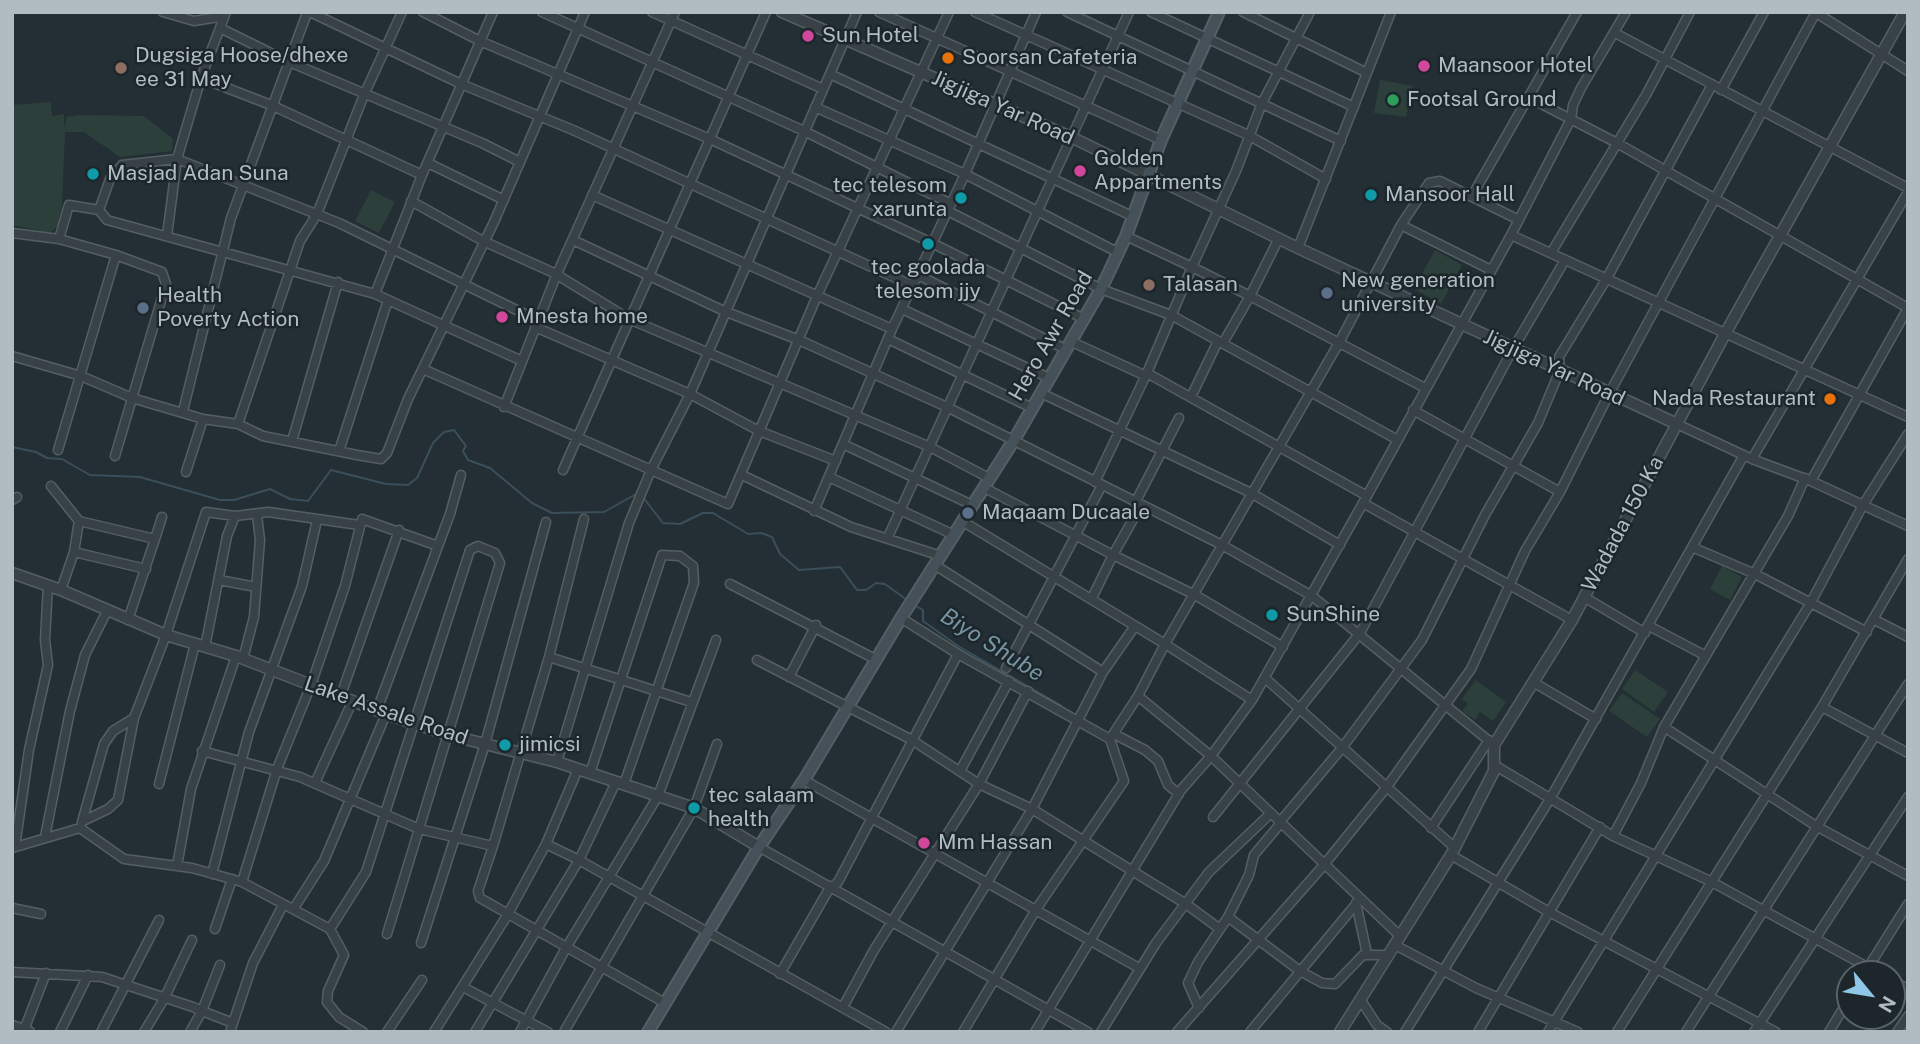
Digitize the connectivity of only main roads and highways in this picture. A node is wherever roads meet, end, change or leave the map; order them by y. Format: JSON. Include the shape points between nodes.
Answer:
{"nodes":[{"id":1,"x":1219,"y":12,"type":"edge"},
{"id":2,"x":648,"y":1032,"type":"edge"}],
"edges":[{"from":1,"to":2,"type":"main road","name":"Hero Awr Road","via":[[1176,104],[1101,289],[1014,440]]}]}
